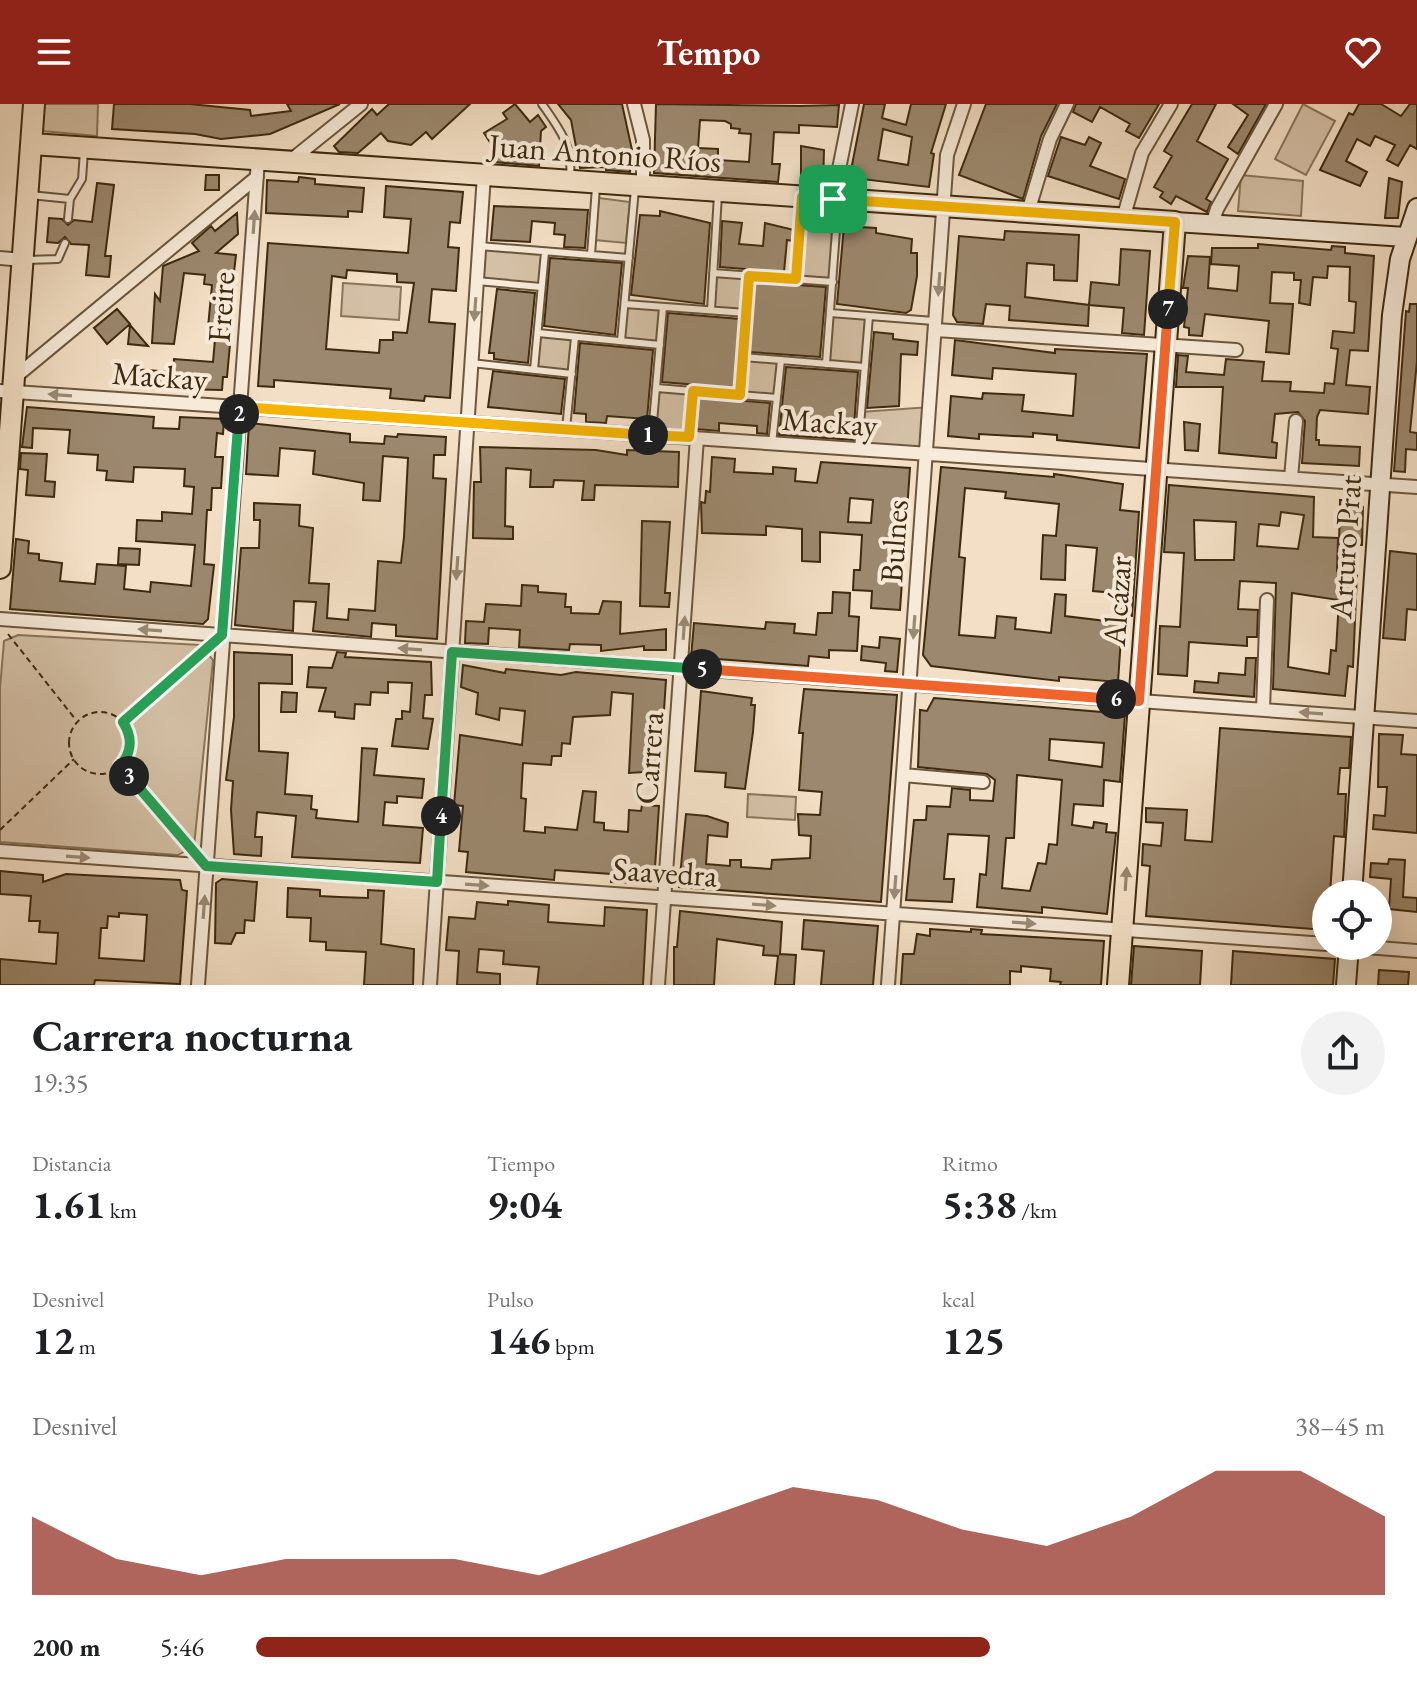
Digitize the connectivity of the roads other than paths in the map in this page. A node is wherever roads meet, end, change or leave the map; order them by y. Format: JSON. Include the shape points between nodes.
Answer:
{"nodes":[{"id":1,"x":34,"y":104,"type":"edge"},
{"id":2,"x":361,"y":104,"type":"edge"},
{"id":3,"x":542,"y":104,"type":"edge"},
{"id":4,"x":634,"y":104,"type":"edge"},
{"id":5,"x":852,"y":104,"type":"edge"},
{"id":6,"x":964,"y":104,"type":"edge"},
{"id":7,"x":1067,"y":104,"type":"edge"},
{"id":8,"x":1171,"y":104,"type":"edge"},
{"id":9,"x":1276,"y":104,"type":"edge"},
{"id":10,"x":32,"y":144,"type":"junction"},
{"id":11,"x":85,"y":148,"type":"junction"},
{"id":12,"x":289,"y":162,"type":"junction"},
{"id":13,"x":258,"y":168,"type":"junction"},
{"id":14,"x":484,"y":175,"type":"junction"},
{"id":15,"x":569,"y":181,"type":"junction"},
{"id":16,"x":596,"y":183,"type":"junction"},
{"id":17,"x":639,"y":186,"type":"junction"},
{"id":18,"x":718,"y":191,"type":"junction"},
{"id":19,"x":28,"y":194,"type":"junction"},
{"id":20,"x":802,"y":197,"type":"junction"},
{"id":21,"x":70,"y":199,"type":"junction"},
{"id":22,"x":836,"y":199,"type":"junction"},
{"id":23,"x":945,"y":207,"type":"junction"},
{"id":24,"x":1417,"y":208,"type":"edge"},
{"id":25,"x":1028,"y":212,"type":"junction"},
{"id":26,"x":68,"y":219,"type":"dead end"},
{"id":27,"x":1123,"y":219,"type":"junction"},
{"id":28,"x":1175,"y":222,"type":"junction"},
{"id":29,"x":1212,"y":225,"type":"junction"},
{"id":30,"x":1406,"y":237,"type":"junction"},
{"id":31,"x":65,"y":243,"type":"dead end"},
{"id":32,"x":479,"y":246,"type":"junction"},
{"id":33,"x":545,"y":252,"type":"junction"},
{"id":34,"x":591,"y":255,"type":"junction"},
{"id":35,"x":0,"y":258,"type":"edge"},
{"id":36,"x":629,"y":258,"type":"junction"},
{"id":37,"x":23,"y":260,"type":"junction"},
{"id":38,"x":713,"y":273,"type":"junction"},
{"id":39,"x":749,"y":276,"type":"junction"},
{"id":40,"x":796,"y":279,"type":"junction"},
{"id":41,"x":477,"y":281,"type":"junction"},
{"id":42,"x":833,"y":282,"type":"junction"},
{"id":43,"x":541,"y":287,"type":"junction"},
{"id":44,"x":625,"y":304,"type":"junction"},
{"id":45,"x":663,"y":307,"type":"junction"},
{"id":46,"x":711,"y":310,"type":"junction"},
{"id":47,"x":746,"y":313,"type":"junction"},
{"id":48,"x":830,"y":313,"type":"junction"},
{"id":49,"x":869,"y":316,"type":"junction"},
{"id":50,"x":936,"y":325,"type":"junction"},
{"id":51,"x":538,"y":333,"type":"junction"},
{"id":52,"x":575,"y":337,"type":"junction"},
{"id":53,"x":621,"y":341,"type":"junction"},
{"id":54,"x":660,"y":345,"type":"junction"},
{"id":55,"x":1166,"y":345,"type":"junction"},
{"id":56,"x":1236,"y":350,"type":"dead end"},
{"id":57,"x":743,"y":357,"type":"junction"},
{"id":58,"x":781,"y":360,"type":"junction"},
{"id":59,"x":471,"y":363,"type":"junction"},
{"id":60,"x":826,"y":364,"type":"junction"},
{"id":61,"x":865,"y":367,"type":"junction"},
{"id":62,"x":534,"y":370,"type":"junction"},
{"id":63,"x":572,"y":374,"type":"junction"},
{"id":64,"x":9,"y":387,"type":"edge"},
{"id":65,"x":657,"y":388,"type":"junction"},
{"id":66,"x":693,"y":391,"type":"junction"},
{"id":67,"x":740,"y":395,"type":"junction"},
{"id":68,"x":777,"y":398,"type":"junction"},
{"id":69,"x":240,"y":407,"type":"junction"},
{"id":70,"x":1296,"y":421,"type":"dead end"},
{"id":71,"x":467,"y":423,"type":"junction"},
{"id":72,"x":566,"y":429,"type":"junction"},
{"id":73,"x":652,"y":435,"type":"junction"},
{"id":74,"x":693,"y":438,"type":"junction"},
{"id":75,"x":772,"y":444,"type":"junction"},
{"id":76,"x":858,"y":450,"type":"junction"},
{"id":77,"x":927,"y":454,"type":"junction"},
{"id":78,"x":1157,"y":470,"type":"junction"},
{"id":79,"x":1291,"y":478,"type":"junction"},
{"id":80,"x":1379,"y":484,"type":"junction"},
{"id":81,"x":1417,"y":487,"type":"edge"},
{"id":82,"x":0,"y":568,"type":"edge"},
{"id":83,"x":1267,"y":600,"type":"dead end"},
{"id":84,"x":0,"y":622,"type":"edge"},
{"id":85,"x":222,"y":635,"type":"junction"},
{"id":86,"x":452,"y":652,"type":"junction"},
{"id":87,"x":682,"y":668,"type":"junction"},
{"id":88,"x":910,"y":684,"type":"junction"},
{"id":89,"x":1139,"y":701,"type":"junction"},
{"id":90,"x":1263,"y":709,"type":"junction"},
{"id":91,"x":1364,"y":717,"type":"junction"},
{"id":92,"x":1417,"y":721,"type":"edge"},
{"id":93,"x":903,"y":775,"type":"junction"},
{"id":94,"x":983,"y":782,"type":"dead end"},
{"id":95,"x":0,"y":851,"type":"edge"},
{"id":96,"x":206,"y":866,"type":"junction"},
{"id":97,"x":1353,"y":880,"type":"edge"},
{"id":98,"x":437,"y":882,"type":"junction"},
{"id":99,"x":664,"y":898,"type":"junction"},
{"id":100,"x":893,"y":914,"type":"junction"},
{"id":101,"x":1122,"y":929,"type":"junction"},
{"id":102,"x":1312,"y":943,"type":"edge"},
{"id":103,"x":1392,"y":949,"type":"edge"},
{"id":104,"x":1417,"y":951,"type":"edge"},
{"id":105,"x":1349,"y":960,"type":"edge"},
{"id":106,"x":198,"y":985,"type":"edge"},
{"id":107,"x":430,"y":985,"type":"edge"},
{"id":108,"x":658,"y":985,"type":"edge"},
{"id":109,"x":888,"y":985,"type":"edge"},
{"id":110,"x":1118,"y":985,"type":"edge"},
{"id":111,"x":1346,"y":985,"type":"edge"}],
"edges":[{"from":1,"to":10,"type":"main road"},
{"from":2,"to":12,"type":"street"},
{"from":3,"to":15,"type":"lane","via":[[567,145]]},
{"from":4,"to":17,"type":"street","via":[[643,140]]},
{"from":5,"to":22,"type":"street"},
{"from":6,"to":23,"type":"street","name":"Bulnes","via":[[947,155]]},
{"from":7,"to":25,"type":"street","via":[[1050,139]]},
{"from":8,"to":27,"type":"street","via":[[1142,153]]},
{"from":9,"to":29,"type":"street"},
{"from":10,"to":11,"type":"main road","name":"Juan Antonio Ríos"},
{"from":10,"to":19,"type":"main road"},
{"from":11,"to":13,"type":"main road","name":"Juan Antonio Ríos"},
{"from":11,"to":21,"type":"lane","via":[[82,179]]},
{"from":12,"to":13,"type":"main road","name":"Juan Antonio Ríos"},
{"from":12,"to":14,"type":"main road","name":"Juan Antonio Ríos"},
{"from":13,"to":64,"type":"street"},
{"from":69,"to":13,"type":"street","name":"Freire","one_way":true},
{"from":14,"to":15,"type":"main road","name":"Juan Antonio Ríos"},
{"from":14,"to":32,"type":"street"},
{"from":15,"to":16,"type":"main road","name":"Juan Antonio Ríos"},
{"from":16,"to":17,"type":"main road","name":"Juan Antonio Ríos"},
{"from":16,"to":34,"type":"lane"},
{"from":17,"to":18,"type":"main road","name":"Juan Antonio Ríos"},
{"from":17,"to":36,"type":"lane"},
{"from":18,"to":20,"type":"main road","name":"Juan Antonio Ríos"},
{"from":18,"to":38,"type":"lane"},
{"from":19,"to":21,"type":"lane"},
{"from":19,"to":37,"type":"main road"},
{"from":20,"to":22,"type":"main road","name":"Juan Antonio Ríos"},
{"from":20,"to":40,"type":"lane"},
{"from":21,"to":26,"type":"lane"},
{"from":22,"to":23,"type":"main road","name":"Juan Antonio Ríos"},
{"from":22,"to":42,"type":"lane"},
{"from":23,"to":25,"type":"main road","name":"Juan Antonio Ríos"},
{"from":23,"to":50,"type":"street","name":"Bulnes","one_way":true},
{"from":24,"to":30,"type":"main road","name":"Arturo Prat"},
{"from":25,"to":27,"type":"main road","name":"Juan Antonio Ríos"},
{"from":27,"to":28,"type":"main road","name":"Juan Antonio Ríos"},
{"from":28,"to":29,"type":"main road"},
{"from":28,"to":55,"type":"main road","name":"Alcázar"},
{"from":29,"to":30,"type":"main road"},
{"from":30,"to":80,"type":"main road","name":"Arturo Prat","via":[[1392,315]]},
{"from":31,"to":37,"type":"lane","via":[[58,259]]},
{"from":32,"to":33,"type":"lane"},
{"from":32,"to":41,"type":"street"},
{"from":33,"to":34,"type":"lane"},
{"from":33,"to":43,"type":"lane"},
{"from":34,"to":36,"type":"lane"},
{"from":35,"to":37,"type":"street"},
{"from":36,"to":44,"type":"lane"},
{"from":37,"to":64,"type":"main road"},
{"from":38,"to":39,"type":"lane"},
{"from":38,"to":46,"type":"lane"},
{"from":39,"to":40,"type":"lane"},
{"from":39,"to":47,"type":"lane"},
{"from":40,"to":42,"type":"lane"},
{"from":41,"to":43,"type":"lane"},
{"from":41,"to":59,"type":"street","one_way":true},
{"from":42,"to":48,"type":"lane"},
{"from":43,"to":51,"type":"lane"},
{"from":44,"to":45,"type":"lane"},
{"from":44,"to":53,"type":"lane"},
{"from":45,"to":46,"type":"lane"},
{"from":45,"to":54,"type":"lane"},
{"from":46,"to":47,"type":"lane"},
{"from":47,"to":57,"type":"lane"},
{"from":48,"to":49,"type":"lane"},
{"from":48,"to":60,"type":"lane"},
{"from":49,"to":50,"type":"lane"},
{"from":49,"to":61,"type":"lane"},
{"from":50,"to":55,"type":"street"},
{"from":50,"to":77,"type":"street","name":"Bulnes"},
{"from":51,"to":52,"type":"lane"},
{"from":51,"to":62,"type":"lane"},
{"from":52,"to":53,"type":"lane"},
{"from":52,"to":63,"type":"lane"},
{"from":53,"to":54,"type":"lane"},
{"from":54,"to":65,"type":"lane"},
{"from":55,"to":56,"type":"street"},
{"from":55,"to":78,"type":"main road","name":"Alcázar"},
{"from":57,"to":58,"type":"lane"},
{"from":57,"to":67,"type":"lane"},
{"from":58,"to":60,"type":"lane"},
{"from":58,"to":68,"type":"lane"},
{"from":59,"to":62,"type":"lane"},
{"from":59,"to":71,"type":"street"},
{"from":60,"to":61,"type":"lane"},
{"from":61,"to":76,"type":"lane"},
{"from":62,"to":63,"type":"lane"},
{"from":63,"to":72,"type":"lane"},
{"from":69,"to":64,"type":"street","name":"Mackay","one_way":true},
{"from":64,"to":82,"type":"main road"},
{"from":65,"to":66,"type":"lane"},
{"from":65,"to":73,"type":"lane"},
{"from":66,"to":67,"type":"lane"},
{"from":66,"to":74,"type":"lane"},
{"from":67,"to":68,"type":"lane"},
{"from":68,"to":75,"type":"lane"},
{"from":69,"to":71,"type":"street","name":"Mackay"},
{"from":69,"to":85,"type":"street","name":"Freire"},
{"from":70,"to":79,"type":"street"},
{"from":71,"to":72,"type":"street","name":"Mackay"},
{"from":71,"to":86,"type":"street","one_way":true},
{"from":72,"to":73,"type":"street","name":"Mackay"},
{"from":73,"to":74,"type":"street","name":"Mackay"},
{"from":74,"to":75,"type":"street","name":"Mackay"},
{"from":87,"to":74,"type":"street","name":"Carrera","one_way":true},
{"from":75,"to":76,"type":"street","name":"Mackay"},
{"from":76,"to":77,"type":"street","name":"Mackay"},
{"from":77,"to":78,"type":"street","name":"Mackay"},
{"from":77,"to":88,"type":"street","name":"Bulnes","one_way":true},
{"from":78,"to":79,"type":"street","name":"Mackay"},
{"from":78,"to":89,"type":"main road","name":"Alcázar"},
{"from":79,"to":80,"type":"street","name":"Mackay"},
{"from":80,"to":81,"type":"street","name":"Mackay"},
{"from":80,"to":91,"type":"main road","name":"Arturo Prat"},
{"from":83,"to":90,"type":"street"},
{"from":85,"to":84,"type":"street","one_way":true},
{"from":86,"to":85,"type":"street","one_way":true},
{"from":85,"to":96,"type":"street","name":"Freire"},
{"from":86,"to":87,"type":"street"},
{"from":86,"to":98,"type":"street"},
{"from":87,"to":88,"type":"street"},
{"from":87,"to":99,"type":"street","name":"Carrera"},
{"from":88,"to":89,"type":"street"},
{"from":88,"to":93,"type":"street","name":"Bulnes"},
{"from":89,"to":90,"type":"street"},
{"from":101,"to":89,"type":"main road","name":"Alcázar","one_way":true},
{"from":91,"to":90,"type":"street","one_way":true},
{"from":91,"to":92,"type":"street"},
{"from":91,"to":97,"type":"main road","name":"Arturo Prat"},
{"from":93,"to":94,"type":"street"},
{"from":93,"to":100,"type":"street","name":"Bulnes","one_way":true},
{"from":95,"to":96,"type":"street","name":"Saavedra","one_way":true},
{"from":96,"to":98,"type":"street","name":"Saavedra"},
{"from":106,"to":96,"type":"street","name":"Freire","one_way":true},
{"from":98,"to":99,"type":"street","name":"Saavedra","one_way":true},
{"from":98,"to":107,"type":"street"},
{"from":99,"to":100,"type":"street","name":"Saavedra","one_way":true},
{"from":99,"to":108,"type":"street","name":"Carrera"},
{"from":100,"to":101,"type":"street","name":"Saavedra","one_way":true},
{"from":100,"to":109,"type":"street","name":"Bulnes"},
{"from":101,"to":102,"type":"street","name":"Saavedra"},
{"from":101,"to":110,"type":"main road","name":"Alcázar"},
{"from":103,"to":104,"type":"street"},
{"from":105,"to":111,"type":"main road"}]}
